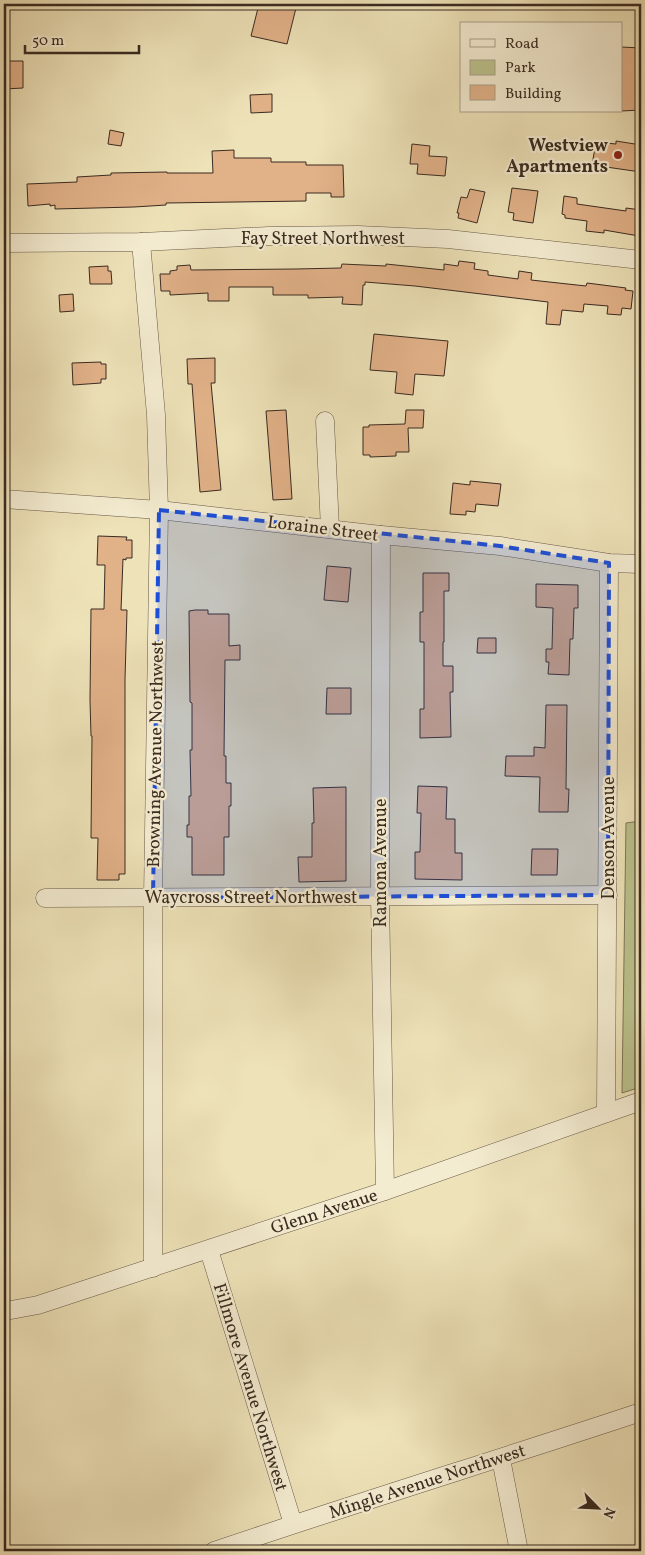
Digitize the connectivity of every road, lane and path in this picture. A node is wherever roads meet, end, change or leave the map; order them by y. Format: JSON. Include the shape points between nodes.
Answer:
{"nodes":[{"id":1,"x":141,"y":242,"type":"junction"},
{"id":2,"x":4,"y":243,"type":"edge"},
{"id":3,"x":641,"y":260,"type":"edge"},
{"id":4,"x":326,"y":421,"type":"dead end"},
{"id":5,"x":4,"y":499,"type":"edge"},
{"id":6,"x":159,"y":510,"type":"junction"},
{"id":7,"x":330,"y":529,"type":"junction"},
{"id":8,"x":381,"y":535,"type":"junction"},
{"id":9,"x":609,"y":563,"type":"junction"},
{"id":10,"x":641,"y":564,"type":"edge"},
{"id":11,"x":608,"y":895,"type":"junction"},
{"id":12,"x":380,"y":896,"type":"junction"},
{"id":13,"x":45,"y":898,"type":"dead end"},
{"id":14,"x":153,"y":898,"type":"junction"},
{"id":15,"x":641,"y":1101,"type":"edge"},
{"id":16,"x":606,"y":1113,"type":"junction"},
{"id":17,"x":385,"y":1191,"type":"junction"},
{"id":18,"x":208,"y":1250,"type":"junction"},
{"id":19,"x":153,"y":1268,"type":"junction"},
{"id":20,"x":4,"y":1310,"type":"edge"},
{"id":21,"x":641,"y":1412,"type":"edge"},
{"id":22,"x":500,"y":1459,"type":"junction"},
{"id":23,"x":294,"y":1524,"type":"junction"},
{"id":24,"x":225,"y":1550,"type":"edge"},
{"id":25,"x":519,"y":1551,"type":"edge"}],
"edges":[{"from":1,"to":2,"type":"street","name":"Fay Street Northwest"},
{"from":1,"to":3,"type":"street","name":"Fay Street Northwest","via":[[358,235],[448,239]]},
{"from":1,"to":6,"type":"street","name":"Browning Avenue Northwest","via":[[156,415]]},
{"from":4,"to":7,"type":"street"},
{"from":5,"to":6,"type":"street","name":"Loraine Street"},
{"from":6,"to":7,"type":"street","name":"Loraine Street"},
{"from":6,"to":14,"type":"street","name":"Browning Avenue Northwest"},
{"from":7,"to":8,"type":"street","name":"Loraine Street"},
{"from":8,"to":9,"type":"street","name":"Loraine Street","via":[[500,546]]},
{"from":8,"to":12,"type":"street","name":"Ramona Avenue"},
{"from":9,"to":10,"type":"street","name":"Loraine Street"},
{"from":9,"to":11,"type":"street","name":"Denson Avenue"},
{"from":11,"to":12,"type":"street","name":"Waycross Street Northwest"},
{"from":11,"to":16,"type":"street","name":"Denson Avenue"},
{"from":12,"to":14,"type":"street","name":"Waycross Street Northwest"},
{"from":12,"to":17,"type":"street","name":"Ramona Avenue"},
{"from":13,"to":14,"type":"street","name":"Waycross Street Northwest"},
{"from":14,"to":19,"type":"street","name":"Browning Avenue Northwest"},
{"from":15,"to":16,"type":"street","name":"Glenn Avenue"},
{"from":16,"to":17,"type":"street","name":"Glenn Avenue"},
{"from":17,"to":18,"type":"street","name":"Glenn Avenue"},
{"from":18,"to":19,"type":"street","name":"Glenn Avenue"},
{"from":18,"to":23,"type":"street","name":"Fillmore Avenue Northwest"},
{"from":19,"to":20,"type":"street","name":"Glenn Avenue","via":[[38,1305]]},
{"from":21,"to":22,"type":"street","name":"Mingle Avenue Northwest"},
{"from":22,"to":23,"type":"street","name":"Mingle Avenue Northwest"},
{"from":22,"to":25,"type":"street"},
{"from":23,"to":24,"type":"street","name":"Mingle Avenue Northwest"}]}
